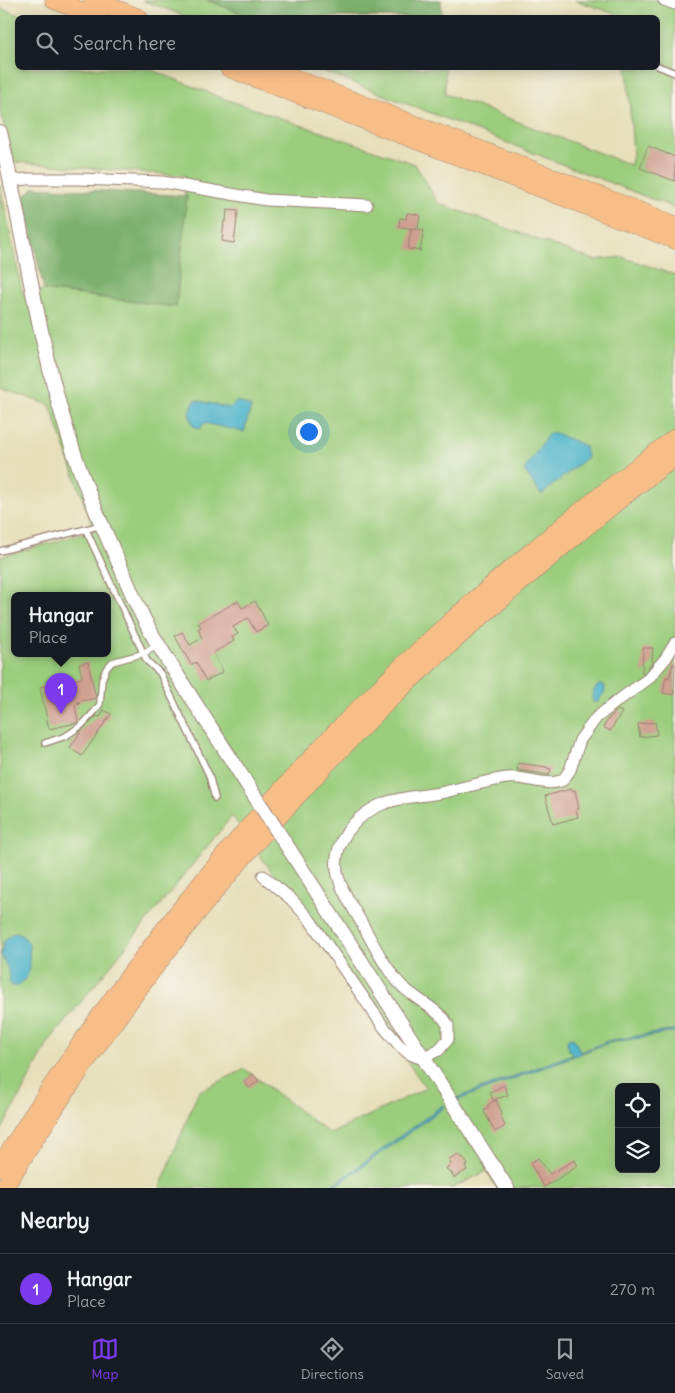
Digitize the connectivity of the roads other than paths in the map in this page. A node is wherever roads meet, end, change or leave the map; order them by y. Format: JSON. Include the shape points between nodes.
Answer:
{"nodes":[{"id":1,"x":54,"y":0,"type":"edge"},
{"id":2,"x":93,"y":0,"type":"edge"},
{"id":3,"x":664,"y":0,"type":"edge"},
{"id":4,"x":675,"y":4,"type":"edge"},
{"id":5,"x":92,"y":15,"type":"edge"},
{"id":6,"x":130,"y":15,"type":"edge"},
{"id":7,"x":660,"y":67,"type":"edge"},
{"id":8,"x":234,"y":70,"type":"edge"},
{"id":9,"x":273,"y":70,"type":"edge"},
{"id":10,"x":675,"y":73,"type":"edge"},
{"id":11,"x":0,"y":132,"type":"edge"},
{"id":12,"x":11,"y":181,"type":"junction"},
{"id":13,"x":367,"y":205,"type":"dead end"},
{"id":14,"x":675,"y":225,"type":"edge"},
{"id":15,"x":675,"y":240,"type":"edge"},
{"id":16,"x":675,"y":438,"type":"edge"},
{"id":17,"x":675,"y":457,"type":"edge"},
{"id":18,"x":102,"y":525,"type":"junction"},
{"id":19,"x":86,"y":530,"type":"junction"},
{"id":20,"x":0,"y":551,"type":"edge"},
{"id":21,"x":675,"y":643,"type":"edge"},
{"id":22,"x":158,"y":644,"type":"junction"},
{"id":23,"x":145,"y":653,"type":"junction"},
{"id":24,"x":670,"y":660,"type":"edge"},
{"id":25,"x":45,"y":742,"type":"dead end"},
{"id":26,"x":215,"y":798,"type":"dead end"},
{"id":27,"x":263,"y":876,"type":"dead end"},
{"id":28,"x":423,"y":1057,"type":"junction"},
{"id":29,"x":0,"y":1167,"type":"edge"},
{"id":30,"x":4,"y":1188,"type":"edge"},
{"id":31,"x":507,"y":1188,"type":"edge"}],
"edges":[{"from":1,"to":5,"type":"highway"},
{"from":2,"to":6,"type":"highway"},
{"from":3,"to":4,"type":"street"},
{"from":7,"to":10,"type":"lane"},
{"from":8,"to":15,"type":"highway"},
{"from":9,"to":14,"type":"highway"},
{"from":11,"to":12,"type":"street"},
{"from":12,"to":13,"type":"street","via":[[162,182],[266,200]]},
{"from":12,"to":18,"type":"street","via":[[58,402]]},
{"from":16,"to":29,"type":"highway","via":[[545,540],[445,627],[283,790],[192,896],[130,976],[54,1082]]},
{"from":17,"to":30,"type":"highway","via":[[490,609],[402,688],[314,779],[227,876],[152,970],[67,1090]]},
{"from":18,"to":19,"type":"lane"},
{"from":18,"to":22,"type":"street"},
{"from":19,"to":20,"type":"lane"},
{"from":19,"to":23,"type":"lane"},
{"from":21,"to":24,"type":"street"},
{"from":22,"to":23,"type":"lane"},
{"from":22,"to":28,"type":"street","bridge":true},
{"from":23,"to":25,"type":"lane","via":[[112,662],[102,679],[100,704],[95,711],[66,736]]},
{"from":23,"to":26,"type":"lane","via":[[147,661],[160,673],[209,775]]},
{"from":24,"to":28,"type":"street","via":[[596,718],[580,740],[570,770],[563,780],[552,783],[507,778],[397,800],[364,815],[346,832],[338,849],[336,868],[342,889],[391,974],[407,991],[440,1014],[448,1025],[448,1039],[444,1045]]},
{"from":27,"to":28,"type":"street","via":[[310,920],[399,1045],[416,1057]]},
{"from":28,"to":31,"type":"street"}]}
